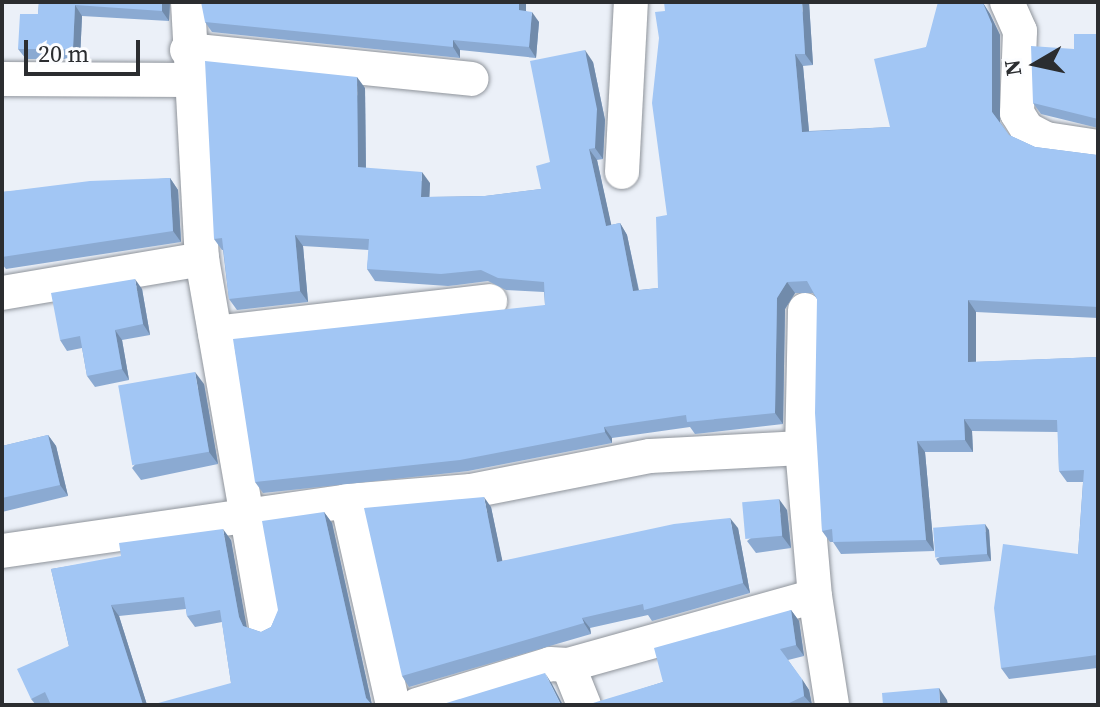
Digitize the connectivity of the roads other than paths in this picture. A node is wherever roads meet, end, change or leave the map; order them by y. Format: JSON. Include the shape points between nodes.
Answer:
{"nodes":[{"id":1,"x":188,"y":2,"type":"edge"},
{"id":2,"x":631,"y":2,"type":"edge"},
{"id":3,"x":1007,"y":2,"type":"edge"},
{"id":4,"x":188,"y":65,"type":"junction"},
{"id":5,"x":2,"y":79,"type":"edge"},
{"id":6,"x":472,"y":79,"type":"dead end"},
{"id":7,"x":1098,"y":147,"type":"edge"},
{"id":8,"x":622,"y":172,"type":"dead end"},
{"id":9,"x":202,"y":259,"type":"junction"},
{"id":10,"x":2,"y":293,"type":"edge"},
{"id":11,"x":490,"y":301,"type":"dead end"},
{"id":12,"x":805,"y":310,"type":"dead end"},
{"id":13,"x":215,"y":333,"type":"junction"},
{"id":14,"x":802,"y":448,"type":"junction"},
{"id":15,"x":347,"y":501,"type":"junction"},
{"id":16,"x":244,"y":518,"type":"junction"},
{"id":17,"x":2,"y":551,"type":"edge"},
{"id":18,"x":815,"y":596,"type":"junction"},
{"id":19,"x":266,"y":624,"type":"dead end"},
{"id":20,"x":568,"y":665,"type":"junction"},
{"id":21,"x":458,"y":699,"type":"edge"},
{"id":22,"x":393,"y":705,"type":"edge"},
{"id":23,"x":417,"y":705,"type":"edge"},
{"id":24,"x":584,"y":705,"type":"edge"},
{"id":25,"x":832,"y":705,"type":"edge"}],
"edges":[{"from":1,"to":4,"type":"street"},
{"from":2,"to":8,"type":"street"},
{"from":3,"to":7,"type":"street","via":[[1020,31],[1017,113],[1027,129],[1046,139]]},
{"from":4,"to":5,"type":"street"},
{"from":4,"to":6,"type":"street"},
{"from":4,"to":9,"type":"street"},
{"from":9,"to":10,"type":"street"},
{"from":9,"to":13,"type":"street"},
{"from":11,"to":13,"type":"street"},
{"from":12,"to":14,"type":"street"},
{"from":13,"to":16,"type":"street"},
{"from":14,"to":15,"type":"street","via":[[650,456],[471,491]]},
{"from":14,"to":18,"type":"street"},
{"from":15,"to":16,"type":"street"},
{"from":15,"to":22,"type":"street"},
{"from":16,"to":17,"type":"street"},
{"from":16,"to":19,"type":"street"},
{"from":18,"to":20,"type":"street"},
{"from":18,"to":25,"type":"street"},
{"from":20,"to":21,"type":"street","via":[[550,664]]},
{"from":20,"to":24,"type":"street"},
{"from":21,"to":23,"type":"street"}]}
